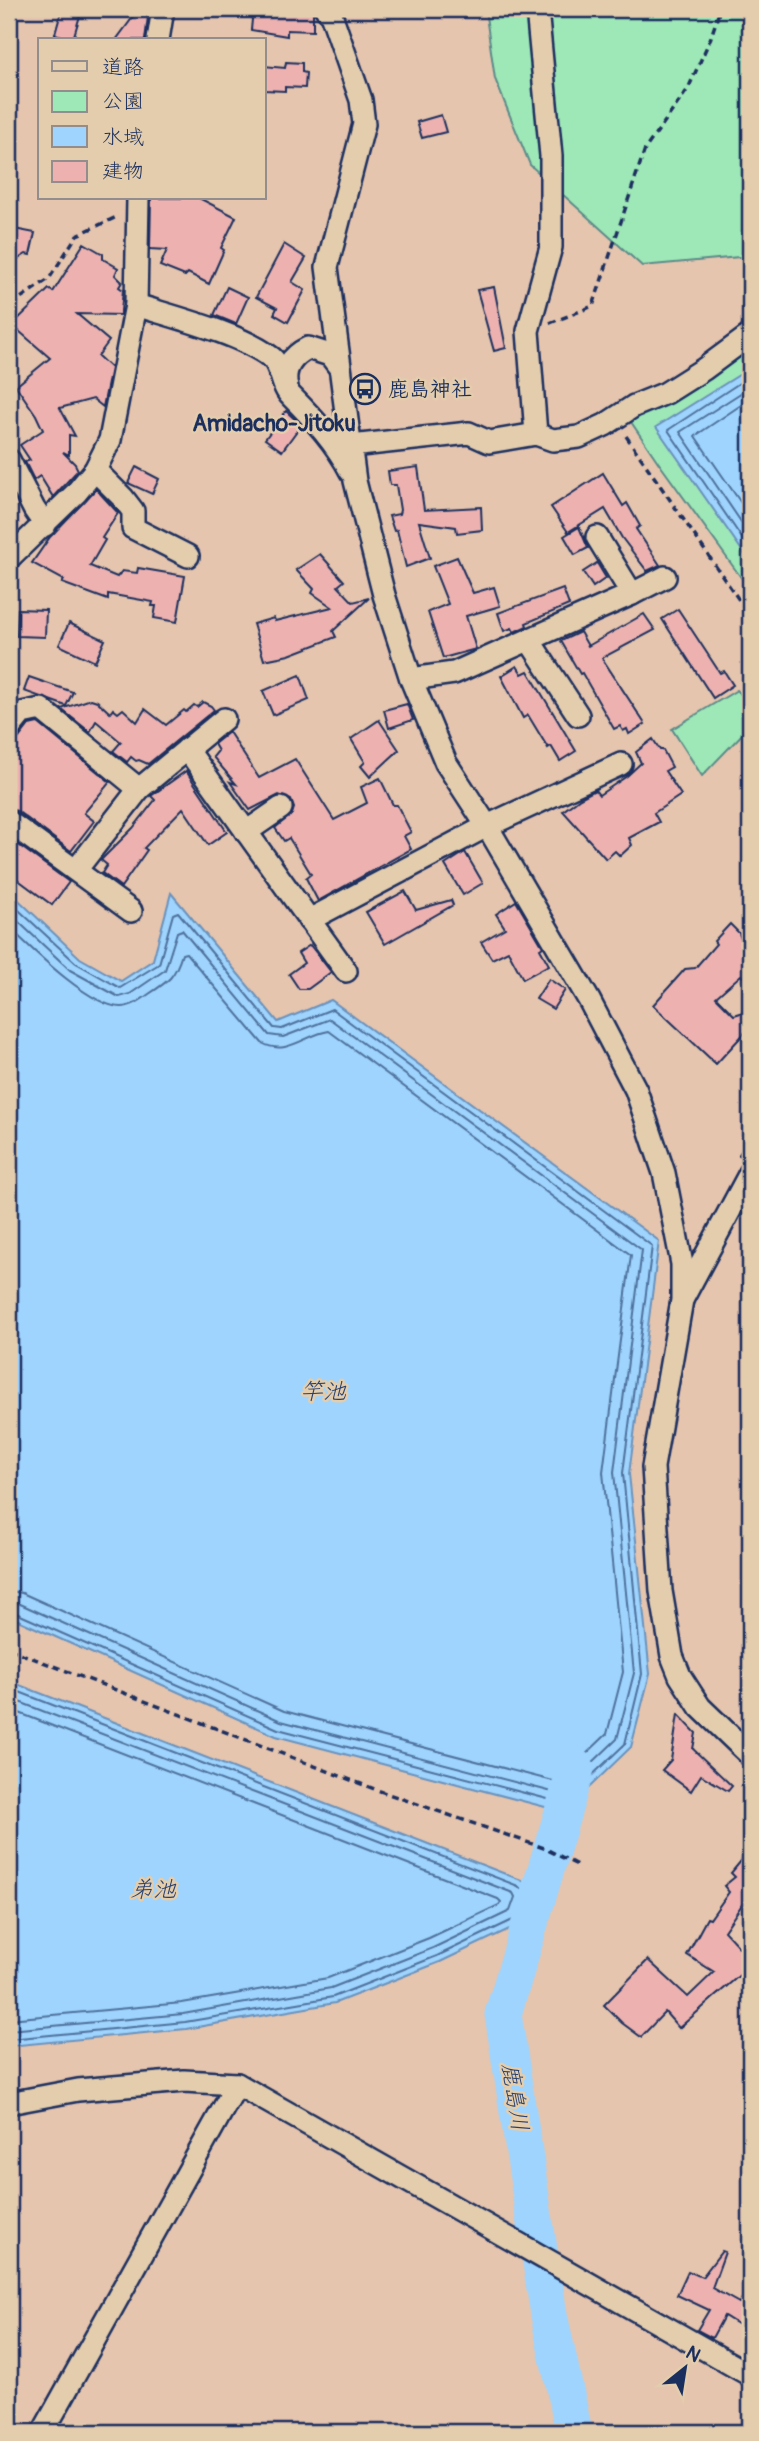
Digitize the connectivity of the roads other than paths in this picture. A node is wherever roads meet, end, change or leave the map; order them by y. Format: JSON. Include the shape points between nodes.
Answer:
{"nodes":[{"id":1,"x":163,"y":9,"type":"edge"},
{"id":2,"x":326,"y":9,"type":"edge"},
{"id":3,"x":537,"y":9,"type":"edge"},
{"id":4,"x":158,"y":38,"type":"edge"},
{"id":5,"x":137,"y":203,"type":"edge"},
{"id":6,"x":136,"y":305,"type":"junction"},
{"id":7,"x":750,"y":335,"type":"edge"},
{"id":8,"x":340,"y":368,"type":"junction"},
{"id":9,"x":294,"y":399,"type":"junction"},
{"id":10,"x":536,"y":434,"type":"junction"},
{"id":11,"x":351,"y":446,"type":"junction"},
{"id":12,"x":9,"y":460,"type":"edge"},
{"id":13,"x":94,"y":470,"type":"junction"},
{"id":14,"x":355,"y":481,"type":"junction"},
{"id":15,"x":45,"y":525,"type":"junction"},
{"id":16,"x":597,"y":537,"type":"dead end"},
{"id":17,"x":188,"y":556,"type":"dead end"},
{"id":18,"x":9,"y":558,"type":"edge"},
{"id":19,"x":665,"y":577,"type":"dead end"},
{"id":20,"x":632,"y":594,"type":"junction"},
{"id":21,"x":529,"y":640,"type":"junction"},
{"id":22,"x":411,"y":679,"type":"junction"},
{"id":23,"x":577,"y":716,"type":"dead end"},
{"id":24,"x":223,"y":719,"type":"dead end"},
{"id":25,"x":9,"y":729,"type":"edge"},
{"id":26,"x":187,"y":750,"type":"junction"},
{"id":27,"x":621,"y":764,"type":"dead end"},
{"id":28,"x":139,"y":789,"type":"junction"},
{"id":29,"x":281,"y":808,"type":"dead end"},
{"id":30,"x":9,"y":822,"type":"edge"},
{"id":31,"x":487,"y":826,"type":"junction"},
{"id":32,"x":246,"y":832,"type":"junction"},
{"id":33,"x":76,"y":870,"type":"junction"},
{"id":34,"x":131,"y":911,"type":"dead end"},
{"id":35,"x":309,"y":920,"type":"junction"},
{"id":36,"x":346,"y":971,"type":"dead end"},
{"id":37,"x":750,"y":1173,"type":"edge"},
{"id":38,"x":682,"y":1300,"type":"junction"},
{"id":39,"x":750,"y":1755,"type":"edge"},
{"id":40,"x":237,"y":2084,"type":"junction"},
{"id":41,"x":9,"y":2103,"type":"edge"},
{"id":42,"x":750,"y":2375,"type":"edge"},
{"id":43,"x":43,"y":2432,"type":"edge"}],
"edges":[{"from":1,"to":4,"type":"street"},
{"from":2,"to":8,"type":"street","via":[[362,100],[364,124],[327,267]]},
{"from":3,"to":10,"type":"street","via":[[551,156],[551,247],[528,331]]},
{"from":5,"to":6,"type":"street"},
{"from":6,"to":9,"type":"street","via":[[250,345],[275,360]]},
{"from":6,"to":13,"type":"street","via":[[110,440]]},
{"from":7,"to":10,"type":"street","via":[[666,393],[634,406],[606,425],[553,440]]},
{"from":8,"to":9,"type":"street","via":[[321,351],[308,348],[298,353],[287,366],[285,379]]},
{"from":8,"to":11,"type":"street"},
{"from":9,"to":14,"type":"street","via":[[322,428]]},
{"from":10,"to":11,"type":"street","via":[[489,442],[469,433]]},
{"from":11,"to":14,"type":"street"},
{"from":12,"to":15,"type":"street"},
{"from":13,"to":15,"type":"street"},
{"from":13,"to":17,"type":"street","via":[[133,511],[133,528]]},
{"from":14,"to":22,"type":"street"},
{"from":15,"to":18,"type":"street"},
{"from":16,"to":20,"type":"street"},
{"from":19,"to":20,"type":"street"},
{"from":20,"to":21,"type":"street"},
{"from":21,"to":22,"type":"street","via":[[454,673]]},
{"from":21,"to":23,"type":"street"},
{"from":22,"to":31,"type":"street","via":[[446,763]]},
{"from":24,"to":26,"type":"street"},
{"from":25,"to":28,"type":"street","via":[[22,713],[41,709]]},
{"from":26,"to":28,"type":"street"},
{"from":26,"to":32,"type":"street"},
{"from":27,"to":31,"type":"street"},
{"from":28,"to":33,"type":"street"},
{"from":29,"to":32,"type":"street"},
{"from":30,"to":33,"type":"street"},
{"from":31,"to":35,"type":"street"},
{"from":31,"to":38,"type":"street","via":[[636,1090],[664,1173],[682,1264]]},
{"from":32,"to":35,"type":"street"},
{"from":33,"to":34,"type":"street"},
{"from":35,"to":36,"type":"street"},
{"from":37,"to":38,"type":"street"},
{"from":38,"to":39,"type":"street","via":[[653,1467],[661,1591],[680,1676],[700,1707]]},
{"from":40,"to":41,"type":"street","via":[[184,2081],[78,2090]]},
{"from":40,"to":42,"type":"street"},
{"from":40,"to":43,"type":"street"}]}
